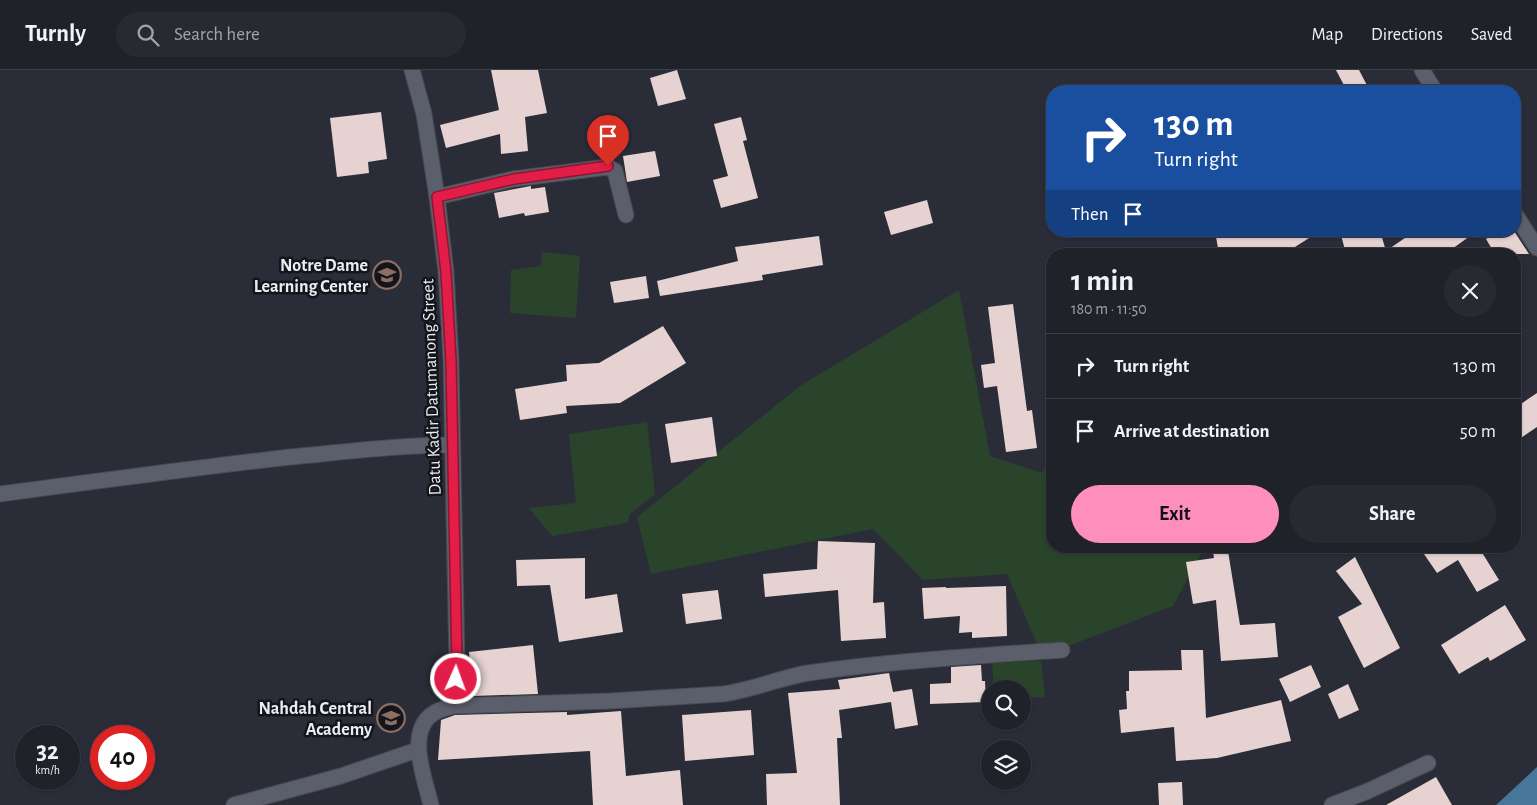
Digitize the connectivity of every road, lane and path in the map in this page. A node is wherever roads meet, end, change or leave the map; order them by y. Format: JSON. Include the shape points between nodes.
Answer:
{"nodes":[{"id":1,"x":412,"y":70,"type":"edge"},
{"id":2,"x":1422,"y":70,"type":"edge"},
{"id":3,"x":1431,"y":85,"type":"edge"},
{"id":4,"x":437,"y":197,"type":"junction"},
{"id":5,"x":626,"y":214,"type":"dead end"},
{"id":6,"x":1521,"y":223,"type":"edge"},
{"id":7,"x":1537,"y":248,"type":"edge"},
{"id":8,"x":452,"y":445,"type":"junction"},
{"id":9,"x":0,"y":494,"type":"edge"},
{"id":10,"x":1062,"y":650,"type":"dead end"},
{"id":11,"x":453,"y":706,"type":"junction"},
{"id":12,"x":417,"y":750,"type":"junction"},
{"id":13,"x":1428,"y":763,"type":"dead end"},
{"id":14,"x":234,"y":805,"type":"edge"},
{"id":15,"x":431,"y":805,"type":"edge"},
{"id":16,"x":1332,"y":805,"type":"edge"}],
"edges":[{"from":1,"to":4,"type":"street","name":"Datu Kadir Datumanong Street","via":[[424,114]]},
{"from":2,"to":3,"type":"street"},
{"from":4,"to":5,"type":"street","via":[[514,179],[608,166],[615,171]]},
{"from":4,"to":8,"type":"street","name":"Datu Kadir Datumanong Street","via":[[446,272]]},
{"from":6,"to":7,"type":"street"},
{"from":8,"to":9,"type":"street","via":[[386,448],[190,468]]},
{"from":8,"to":11,"type":"street","name":"Datu Kadir Datumanong Street","via":[[457,665]]},
{"from":10,"to":11,"type":"street","via":[[845,668],[804,674],[723,694]]},
{"from":11,"to":12,"type":"street","via":[[430,716],[422,728]]},
{"from":12,"to":14,"type":"street","via":[[341,776]]},
{"from":12,"to":15,"type":"street"},
{"from":13,"to":16,"type":"street"}]}
